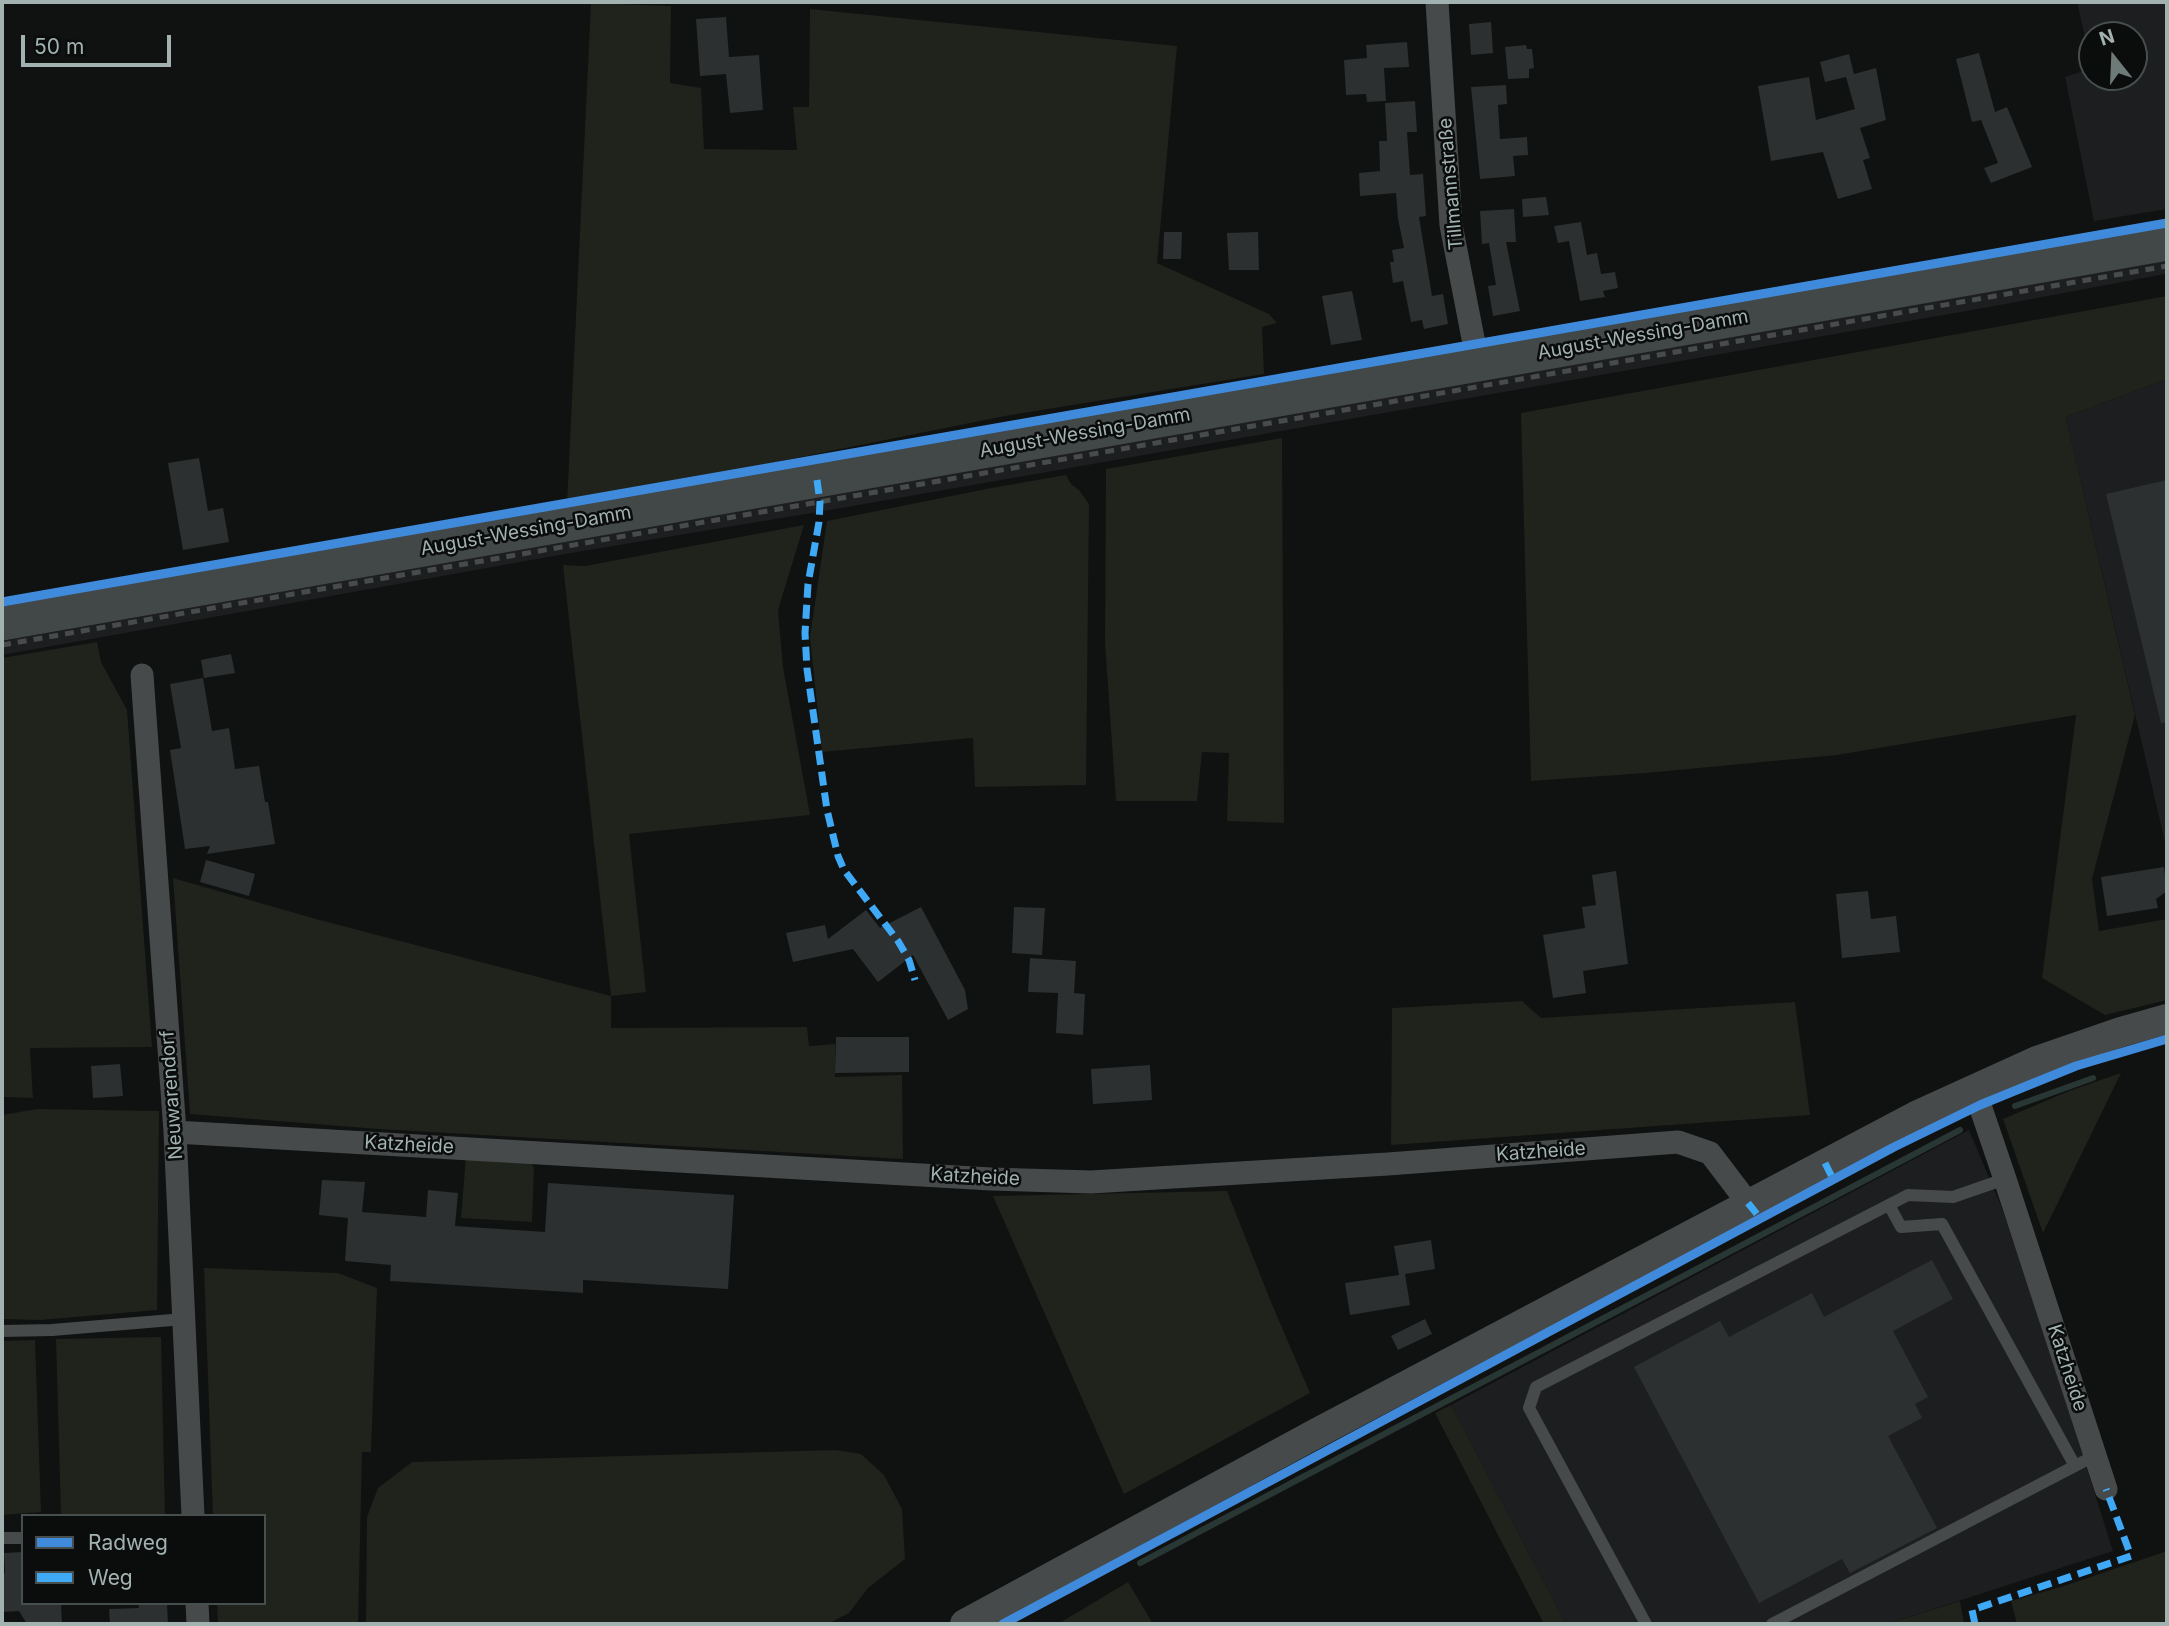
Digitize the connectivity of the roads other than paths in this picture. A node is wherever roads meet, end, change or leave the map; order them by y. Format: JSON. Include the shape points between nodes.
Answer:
{"nodes":[{"id":1,"x":1437,"y":2,"type":"edge"},
{"id":2,"x":2167,"y":242,"type":"edge"},
{"id":3,"x":1478,"y":364,"type":"junction"},
{"id":4,"x":2,"y":622,"type":"edge"},
{"id":5,"x":142,"y":676,"type":"dead end"},
{"id":6,"x":2167,"y":1019,"type":"edge"},
{"id":7,"x":1974,"y":1088,"type":"junction"},
{"id":8,"x":175,"y":1132,"type":"junction"},
{"id":9,"x":2005,"y":1179,"type":"junction"},
{"id":10,"x":1748,"y":1203,"type":"junction"},
{"id":11,"x":1889,"y":1205,"type":"junction"},
{"id":12,"x":184,"y":1319,"type":"junction"},
{"id":13,"x":2,"y":1331,"type":"edge"},
{"id":14,"x":2096,"y":1455,"type":"junction"},
{"id":15,"x":2075,"y":1466,"type":"junction"},
{"id":16,"x":2106,"y":1489,"type":"dead end"},
{"id":17,"x":193,"y":1514,"type":"edge"},
{"id":18,"x":2,"y":1538,"type":"edge"},
{"id":19,"x":21,"y":1538,"type":"edge"},
{"id":20,"x":197,"y":1605,"type":"edge"},
{"id":21,"x":198,"y":1624,"type":"edge"},
{"id":22,"x":965,"y":1624,"type":"edge"},
{"id":23,"x":1646,"y":1624,"type":"edge"},
{"id":24,"x":1772,"y":1624,"type":"edge"}],
"edges":[{"from":1,"to":3,"type":"street","name":"Tillmannstraße","via":[[1451,225]]},
{"from":2,"to":3,"type":"main road","name":"August-Wessing-Damm"},
{"from":3,"to":4,"type":"main road","name":"August-Wessing-Damm"},
{"from":5,"to":8,"type":"street","name":"Neuwarendorf"},
{"from":6,"to":7,"type":"street","via":[[2078,1046]]},
{"from":7,"to":9,"type":"street","name":"Katzheide"},
{"from":7,"to":10,"type":"street"},
{"from":8,"to":10,"type":"street","name":"Katzheide","via":[[1091,1182],[1678,1142],[1710,1153]]},
{"from":8,"to":12,"type":"street","name":"Neuwarendorf"},
{"from":9,"to":11,"type":"lane","via":[[1953,1197],[1908,1195]]},
{"from":9,"to":14,"type":"street","name":"Katzheide"},
{"from":10,"to":22,"type":"street"},
{"from":11,"to":15,"type":"lane","via":[[1901,1227],[1942,1224]]},
{"from":11,"to":23,"type":"lane","via":[[1536,1387],[1529,1408]]},
{"from":12,"to":13,"type":"lane"},
{"from":12,"to":17,"type":"street","name":"Neuwarendorf"},
{"from":14,"to":15,"type":"lane"},
{"from":14,"to":16,"type":"street","name":"Katzheide"},
{"from":15,"to":24,"type":"lane"},
{"from":18,"to":19,"type":"lane"},
{"from":20,"to":21,"type":"street"}]}
